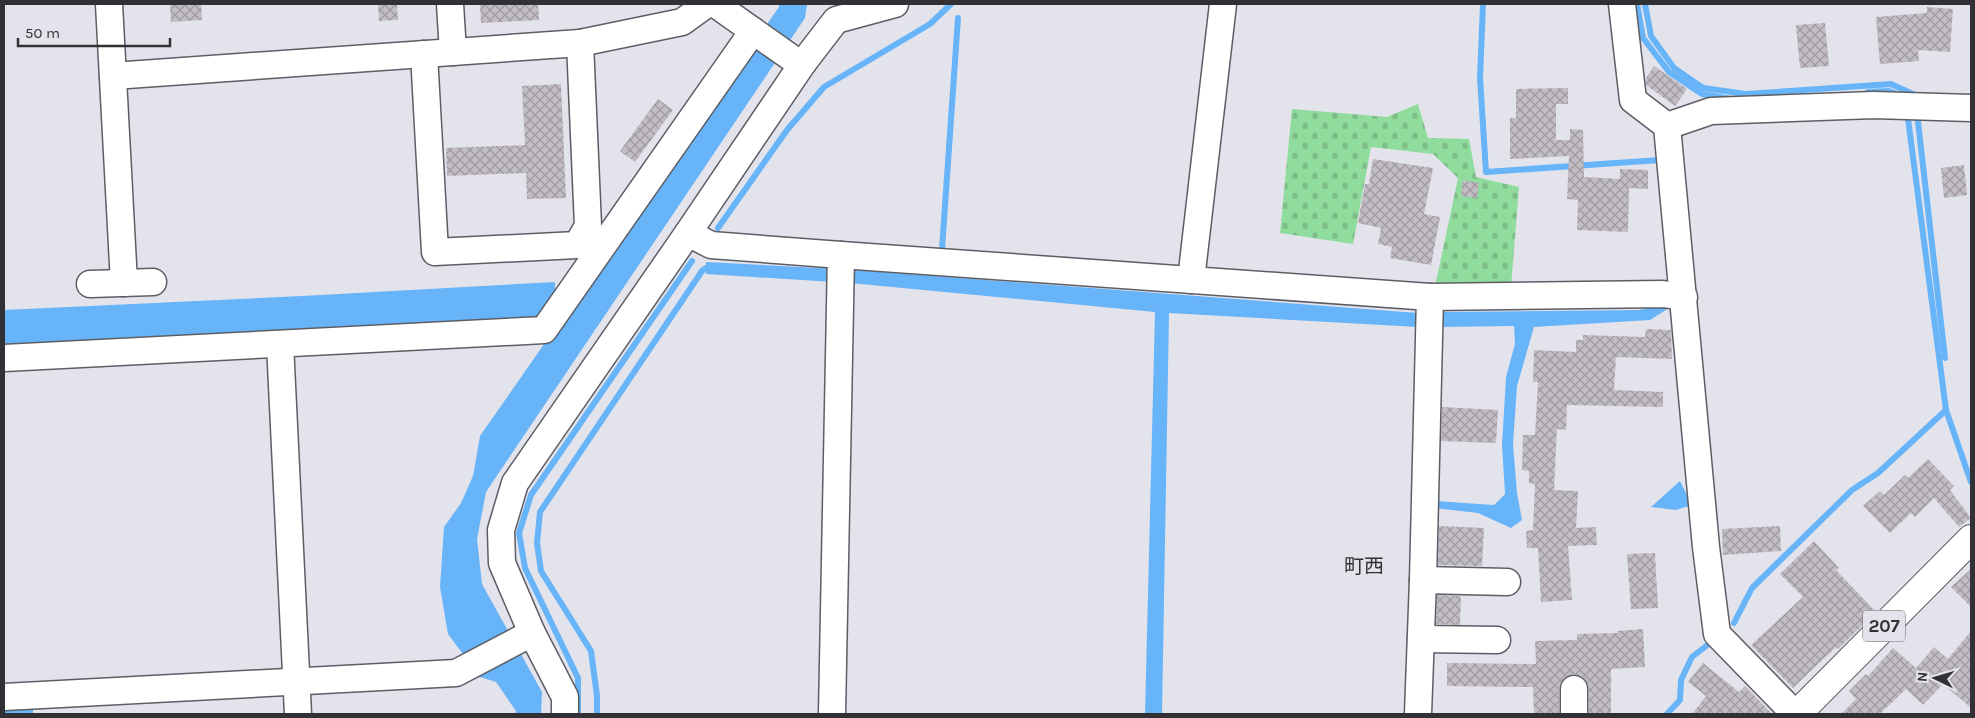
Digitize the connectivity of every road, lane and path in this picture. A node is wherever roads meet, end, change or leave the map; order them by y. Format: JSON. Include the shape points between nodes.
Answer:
{"nodes":[{"id":1,"x":109,"y":4,"type":"edge"},
{"id":2,"x":450,"y":4,"type":"edge"},
{"id":3,"x":707,"y":4,"type":"edge"},
{"id":4,"x":895,"y":4,"type":"edge"},
{"id":5,"x":1223,"y":4,"type":"edge"},
{"id":6,"x":1622,"y":4,"type":"edge"},
{"id":7,"x":723,"y":9,"type":"edge"},
{"id":8,"x":755,"y":32,"type":"junction"},
{"id":9,"x":580,"y":44,"type":"junction"},
{"id":10,"x":453,"y":52,"type":"junction"},
{"id":11,"x":424,"y":54,"type":"junction"},
{"id":12,"x":798,"y":61,"type":"junction"},
{"id":13,"x":113,"y":76,"type":"junction"},
{"id":14,"x":1971,"y":108,"type":"edge"},
{"id":15,"x":1668,"y":126,"type":"junction"},
{"id":16,"x":688,"y":234,"type":"junction"},
{"id":17,"x":841,"y":268,"type":"junction"},
{"id":18,"x":1191,"y":280,"type":"junction"},
{"id":19,"x":153,"y":282,"type":"dead end"},
{"id":20,"x":124,"y":283,"type":"junction"},
{"id":21,"x":90,"y":284,"type":"dead end"},
{"id":22,"x":1673,"y":296,"type":"junction"},
{"id":23,"x":1429,"y":313,"type":"junction"},
{"id":24,"x":280,"y":344,"type":"junction"},
{"id":25,"x":4,"y":358,"type":"edge"},
{"id":26,"x":1971,"y":539,"type":"edge"},
{"id":27,"x":1423,"y":580,"type":"junction"},
{"id":28,"x":1507,"y":582,"type":"dead end"},
{"id":29,"x":532,"y":633,"type":"junction"},
{"id":30,"x":1421,"y":638,"type":"junction"},
{"id":31,"x":1496,"y":640,"type":"dead end"},
{"id":32,"x":296,"y":683,"type":"junction"},
{"id":33,"x":4,"y":697,"type":"edge"},
{"id":34,"x":298,"y":714,"type":"edge"},
{"id":35,"x":565,"y":714,"type":"edge"},
{"id":36,"x":832,"y":714,"type":"edge"},
{"id":37,"x":1418,"y":714,"type":"edge"},
{"id":38,"x":1796,"y":714,"type":"edge"}],
"edges":[{"from":1,"to":13,"type":"street"},
{"from":2,"to":10,"type":"street"},
{"from":3,"to":9,"type":"street","via":[[682,22]]},
{"from":4,"to":12,"type":"street","via":[[836,20]]},
{"from":5,"to":18,"type":"street"},
{"from":6,"to":15,"type":"street","via":[[1633,100]]},
{"from":7,"to":8,"type":"street"},
{"from":8,"to":12,"type":"street"},
{"from":8,"to":24,"type":"street","via":[[544,330]]},
{"from":9,"to":10,"type":"street"},
{"from":9,"to":11,"type":"street","via":[[588,226],[577,246],[435,252]]},
{"from":10,"to":11,"type":"street"},
{"from":11,"to":13,"type":"street"},
{"from":12,"to":16,"type":"street"},
{"from":13,"to":20,"type":"street"},
{"from":14,"to":15,"type":"street","via":[[1874,105],[1711,111]]},
{"from":15,"to":22,"type":"street"},
{"from":16,"to":17,"type":"street","via":[[711,245]]},
{"from":16,"to":29,"type":"street","via":[[515,482],[501,530],[502,563]]},
{"from":17,"to":18,"type":"street"},
{"from":17,"to":36,"type":"street"},
{"from":18,"to":23,"type":"street"},
{"from":19,"to":20,"type":"street"},
{"from":20,"to":21,"type":"street"},
{"from":22,"to":23,"type":"street"},
{"from":22,"to":38,"type":"street","via":[[1717,634]]},
{"from":23,"to":27,"type":"street"},
{"from":24,"to":25,"type":"street"},
{"from":24,"to":32,"type":"street"},
{"from":26,"to":38,"type":"highway","number":"207"},
{"from":27,"to":28,"type":"street"},
{"from":27,"to":30,"type":"street"},
{"from":29,"to":32,"type":"street","via":[[456,673]]},
{"from":29,"to":35,"type":"street","via":[[565,698]]},
{"from":30,"to":31,"type":"street"},
{"from":30,"to":37,"type":"street"},
{"from":32,"to":33,"type":"street"},
{"from":32,"to":34,"type":"street"}]}
